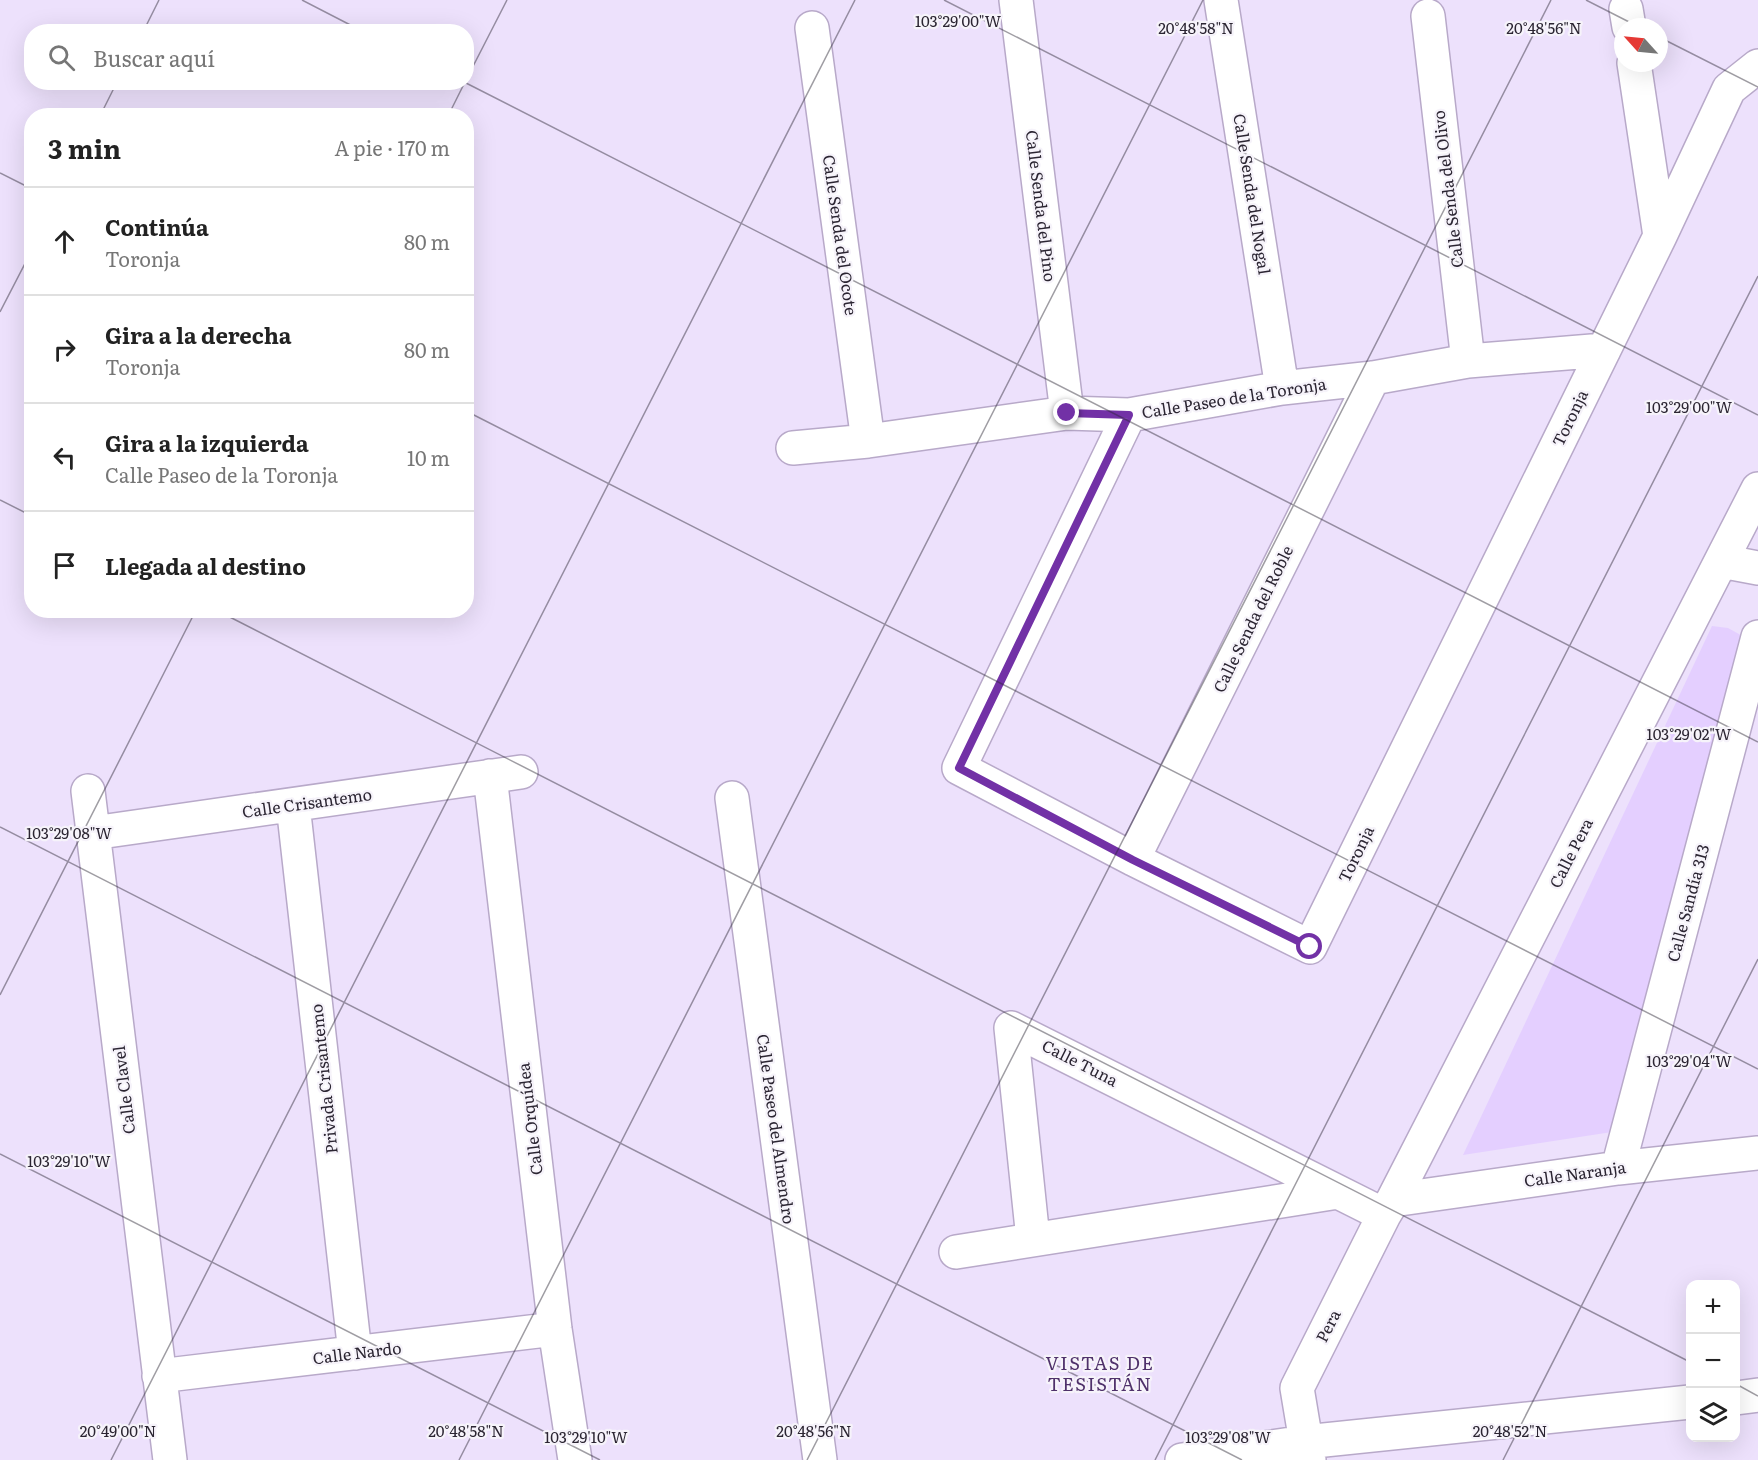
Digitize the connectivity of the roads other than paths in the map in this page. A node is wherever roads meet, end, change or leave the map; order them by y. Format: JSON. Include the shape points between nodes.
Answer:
{"nodes":[{"id":1,"x":1016,"y":0,"type":"edge"},
{"id":2,"x":1221,"y":0,"type":"edge"},
{"id":3,"x":1428,"y":16,"type":"dead end"},
{"id":4,"x":812,"y":28,"type":"dead end"},
{"id":5,"x":1758,"y":66,"type":"edge"},
{"id":6,"x":1635,"y":72,"type":"edge"},
{"id":7,"x":1660,"y":236,"type":"junction"},
{"id":8,"x":1604,"y":350,"type":"junction"},
{"id":9,"x":1468,"y":361,"type":"junction"},
{"id":10,"x":1373,"y":378,"type":"junction"},
{"id":11,"x":1282,"y":388,"type":"junction"},
{"id":12,"x":1067,"y":413,"type":"junction"},
{"id":13,"x":1129,"y":415,"type":"junction"},
{"id":14,"x":868,"y":441,"type":"junction"},
{"id":15,"x":793,"y":448,"type":"dead end"},
{"id":16,"x":1758,"y":489,"type":"edge"},
{"id":17,"x":1721,"y":561,"type":"junction"},
{"id":18,"x":1758,"y":568,"type":"edge"},
{"id":19,"x":1758,"y":637,"type":"edge"},
{"id":20,"x":505,"y":774,"type":"joint"},
{"id":21,"x":88,"y":791,"type":"dead end"},
{"id":22,"x":732,"y":798,"type":"dead end"},
{"id":23,"x":292,"y":805,"type":"junction"},
{"id":24,"x":93,"y":833,"type":"junction"},
{"id":25,"x":1133,"y":860,"type":"junction"},
{"id":26,"x":1758,"y":1154,"type":"edge"},
{"id":27,"x":1618,"y":1168,"type":"junction"},
{"id":28,"x":1338,"y":1192,"type":"junction"},
{"id":29,"x":1388,"y":1207,"type":"junction"},
{"id":30,"x":1033,"y":1239,"type":"junction"},
{"id":31,"x":956,"y":1252,"type":"dead end"},
{"id":32,"x":555,"y":1329,"type":"junction"},
{"id":33,"x":355,"y":1353,"type":"junction"},
{"id":34,"x":159,"y":1376,"type":"junction"},
{"id":35,"x":1758,"y":1395,"type":"edge"},
{"id":36,"x":1740,"y":1397,"type":"edge"},
{"id":37,"x":1686,"y":1403,"type":"edge"},
{"id":38,"x":1307,"y":1451,"type":"edge"},
{"id":39,"x":170,"y":1460,"type":"edge"},
{"id":40,"x":575,"y":1460,"type":"edge"},
{"id":41,"x":820,"y":1460,"type":"edge"},
{"id":42,"x":1182,"y":1460,"type":"edge"}],
"edges":[{"from":1,"to":12,"type":"street","name":"Calle Senda del Pino"},
{"from":2,"to":11,"type":"street","name":"Calle Senda del Nogal"},
{"from":3,"to":9,"type":"street","name":"Calle Senda del Olivo"},
{"from":4,"to":14,"type":"street","name":"Calle Senda del Ocote"},
{"from":5,"to":7,"type":"street","name":"Toronja","via":[[1729,89]]},
{"from":6,"to":7,"type":"street"},
{"from":7,"to":8,"type":"street","name":"Toronja"},
{"from":8,"to":9,"type":"street","name":"Calle Paseo de la Toronja"},
{"from":8,"to":25,"type":"street","name":"Toronja","via":[[1310,947]]},
{"from":9,"to":10,"type":"street","name":"Calle Paseo de la Toronja"},
{"from":10,"to":11,"type":"street","name":"Calle Paseo de la Toronja"},
{"from":10,"to":25,"type":"street","name":"Calle Senda del Roble"},
{"from":11,"to":13,"type":"street","name":"Calle Paseo de la Toronja"},
{"from":12,"to":13,"type":"street","name":"Calle Paseo de la Toronja"},
{"from":12,"to":14,"type":"street","name":"Calle Paseo de la Toronja"},
{"from":13,"to":25,"type":"street","name":"Toronja","via":[[959,768]]},
{"from":14,"to":15,"type":"street","name":"Calle Paseo de la Toronja"},
{"from":16,"to":17,"type":"street","name":"Calle Pera"},
{"from":17,"to":18,"type":"street"},
{"from":17,"to":29,"type":"street","name":"Calle Pera"},
{"from":19,"to":27,"type":"street","name":"Calle Sandía 313"},
{"from":20,"to":23,"type":"street","name":"Calle Crisantemo"},
{"from":20,"to":32,"type":"street","name":"Calle Orquídea"},
{"from":21,"to":24,"type":"street","name":"Calle Clavel"},
{"from":22,"to":41,"type":"street","name":"Calle Paseo del Almendro"},
{"from":23,"to":24,"type":"street","name":"Calle Crisantemo"},
{"from":23,"to":33,"type":"street","name":"Privada Crisantemo"},
{"from":24,"to":34,"type":"street","name":"Calle Clavel"},
{"from":26,"to":27,"type":"street","name":"Calle Naranja"},
{"from":27,"to":29,"type":"street","name":"Calle Naranja"},
{"from":28,"to":29,"type":"street","name":"Calle Tuna"},
{"from":28,"to":30,"type":"street"},
{"from":28,"to":30,"type":"street","name":"Calle Tuna","via":[[1011,1028]]},
{"from":29,"to":38,"type":"street","name":"Pera","via":[[1297,1388]]},
{"from":30,"to":31,"type":"street"},
{"from":32,"to":33,"type":"street","name":"Calle Nardo"},
{"from":32,"to":40,"type":"street","name":"Calle Orquídea"},
{"from":33,"to":34,"type":"street","name":"Calle Nardo"},
{"from":34,"to":39,"type":"street","name":"Calle Clavel"},
{"from":35,"to":36,"type":"street"},
{"from":37,"to":38,"type":"street"},
{"from":38,"to":42,"type":"street"}]}
